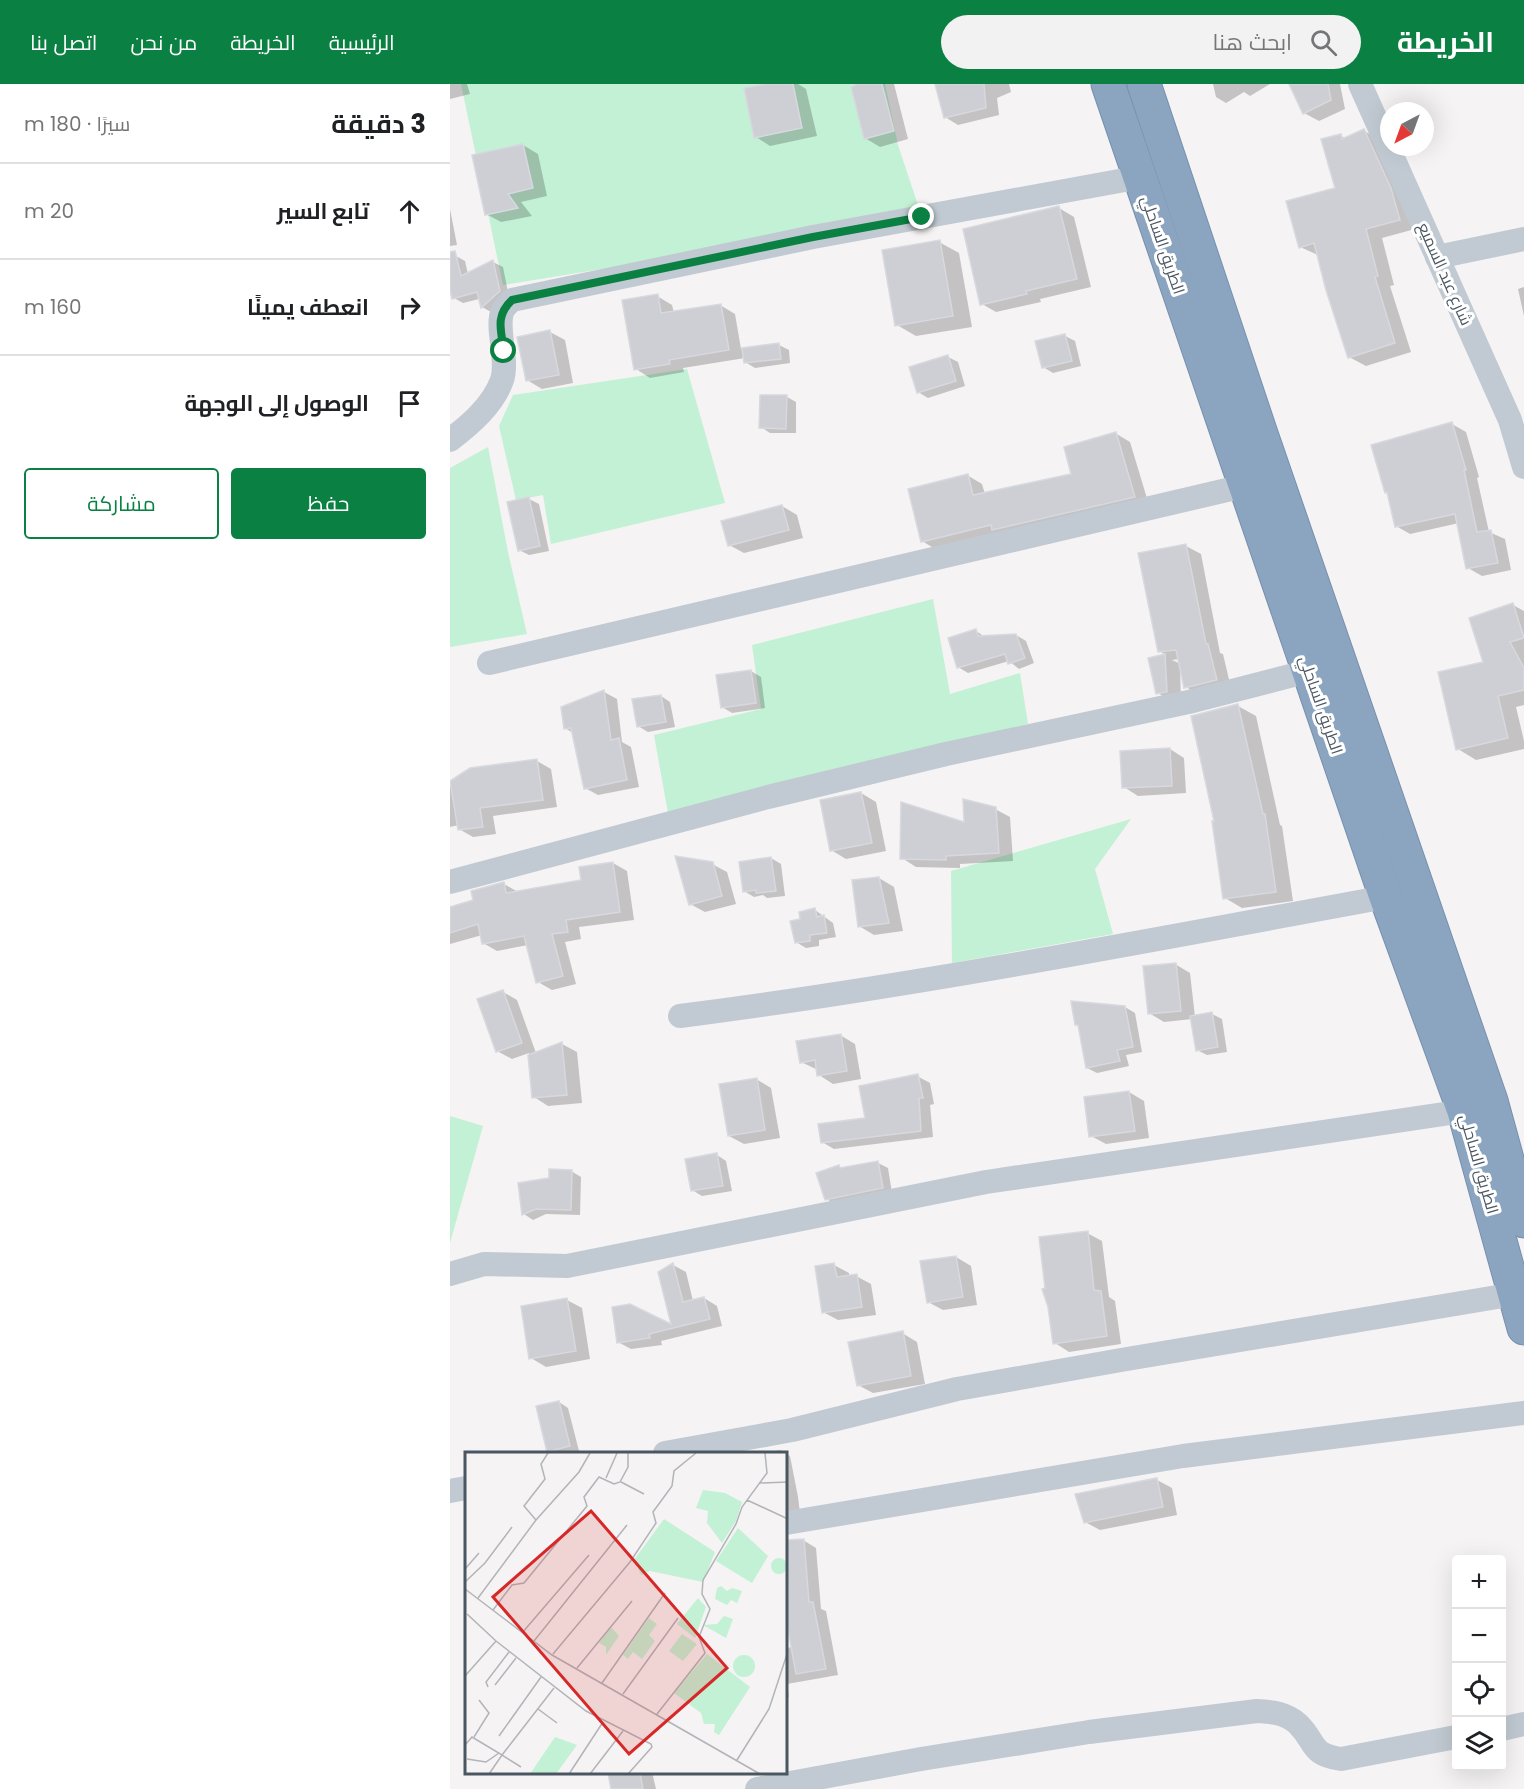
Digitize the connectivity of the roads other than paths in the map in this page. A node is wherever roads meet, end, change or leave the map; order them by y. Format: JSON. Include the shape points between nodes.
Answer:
{"nodes":[{"id":1,"x":1108,"y":84,"type":"edge"},
{"id":2,"x":1144,"y":84,"type":"edge"},
{"id":3,"x":1360,"y":84,"type":"edge"},
{"id":4,"x":1141,"y":177,"type":"junction"},
{"id":5,"x":1524,"y":239,"type":"edge"},
{"id":6,"x":1437,"y":257,"type":"junction"},
{"id":7,"x":1517,"y":418,"type":"edge"},
{"id":8,"x":450,"y":440,"type":"edge"},
{"id":9,"x":1524,"y":467,"type":"edge"},
{"id":10,"x":1244,"y":486,"type":"junction"},
{"id":11,"x":489,"y":663,"type":"dead end"},
{"id":12,"x":1309,"y":671,"type":"junction"},
{"id":13,"x":450,"y":882,"type":"edge"},
{"id":14,"x":1386,"y":897,"type":"junction"},
{"id":15,"x":680,"y":1016,"type":"dead end"},
{"id":16,"x":1464,"y":1111,"type":"junction"},
{"id":17,"x":1524,"y":1221,"type":"edge"},
{"id":18,"x":450,"y":1274,"type":"edge"},
{"id":19,"x":1515,"y":1294,"type":"junction"},
{"id":20,"x":1524,"y":1328,"type":"edge"},
{"id":21,"x":1524,"y":1413,"type":"edge"},
{"id":22,"x":671,"y":1452,"type":"edge"},
{"id":23,"x":465,"y":1488,"type":"edge"},
{"id":24,"x":450,"y":1491,"type":"edge"},
{"id":25,"x":788,"y":1523,"type":"edge"},
{"id":26,"x":1524,"y":1725,"type":"edge"},
{"id":27,"x":1506,"y":1728,"type":"edge"},
{"id":28,"x":1452,"y":1738,"type":"edge"},
{"id":29,"x":757,"y":1789,"type":"edge"}],
"edges":[{"from":1,"to":4,"type":"highway","name":"الطريق الساحلي"},
{"from":2,"to":17,"type":"highway","name":"الطريق الساحلي","via":[[1491,1101]]},
{"from":3,"to":6,"type":"street","name":"شارع عبد السميع"},
{"from":4,"to":8,"type":"street","via":[[813,237],[512,300],[500,319],[502,378],[483,411]]},
{"from":4,"to":10,"type":"highway","name":"الطريق الساحلي"},
{"from":5,"to":6,"type":"street"},
{"from":6,"to":7,"type":"street","name":"شارع عبد السميع"},
{"from":7,"to":9,"type":"street","name":"شارع عبد السميع"},
{"from":10,"to":11,"type":"street"},
{"from":10,"to":12,"type":"highway","name":"الطريق الساحلي"},
{"from":12,"to":13,"type":"street","via":[[1193,701],[935,756]]},
{"from":12,"to":14,"type":"highway","name":"الطريق الساحلي"},
{"from":14,"to":15,"type":"street","via":[[935,979]]},
{"from":14,"to":16,"type":"highway","name":"الطريق الساحلي"},
{"from":16,"to":18,"type":"street","via":[[986,1182],[567,1266],[484,1264]]},
{"from":16,"to":19,"type":"highway","name":"الطريق الساحلي"},
{"from":19,"to":20,"type":"highway","name":"الطريق الساحلي"},
{"from":19,"to":22,"type":"street","via":[[967,1387],[792,1430]]},
{"from":21,"to":25,"type":"street","via":[[1183,1456]]},
{"from":23,"to":24,"type":"street"},
{"from":26,"to":27,"type":"street"},
{"from":28,"to":29,"type":"street","via":[[1341,1759],[1317,1751],[1298,1725],[1280,1713],[1257,1711],[1089,1732]]}]}
